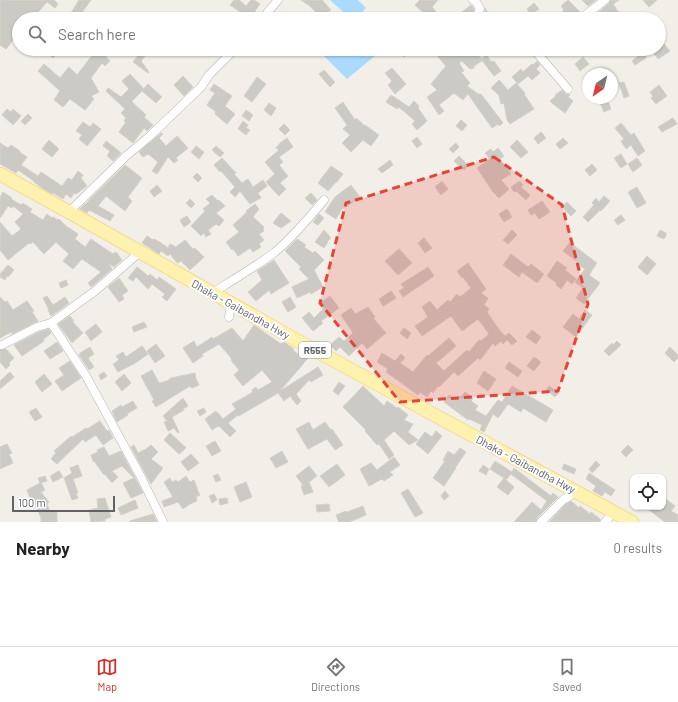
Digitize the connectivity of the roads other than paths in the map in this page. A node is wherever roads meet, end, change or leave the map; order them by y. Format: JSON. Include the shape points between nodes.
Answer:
{"nodes":[{"id":1,"x":278,"y":0,"type":"edge"},
{"id":2,"x":473,"y":0,"type":"edge"},
{"id":3,"x":605,"y":0,"type":"edge"},
{"id":4,"x":268,"y":12,"type":"edge"},
{"id":5,"x":479,"y":12,"type":"edge"},
{"id":6,"x":589,"y":12,"type":"edge"},
{"id":7,"x":228,"y":56,"type":"edge"},
{"id":8,"x":540,"y":56,"type":"edge"},
{"id":9,"x":568,"y":89,"type":"dead end"},
{"id":10,"x":0,"y":174,"type":"edge"},
{"id":11,"x":324,"y":200,"type":"dead end"},
{"id":12,"x":69,"y":212,"type":"junction"},
{"id":13,"x":140,"y":252,"type":"junction"},
{"id":14,"x":212,"y":293,"type":"junction"},
{"id":15,"x":231,"y":304,"type":"junction"},
{"id":16,"x":229,"y":317,"type":"dead end"},
{"id":17,"x":51,"y":322,"type":"junction"},
{"id":18,"x":0,"y":345,"type":"edge"},
{"id":19,"x":576,"y":492,"type":"junction"},
{"id":20,"x":610,"y":517,"type":"edge"},
{"id":21,"x":163,"y":522,"type":"edge"},
{"id":22,"x":541,"y":522,"type":"edge"},
{"id":23,"x":632,"y":522,"type":"edge"}],
"edges":[{"from":1,"to":4,"type":"street"},
{"from":2,"to":5,"type":"street","via":[[480,10]]},
{"from":3,"to":6,"type":"street"},
{"from":7,"to":12,"type":"street","via":[[201,87]]},
{"from":8,"to":9,"type":"street"},
{"from":10,"to":12,"type":"main road","name":"Dhaka - Gaibandha Hwy","number":"R555"},
{"from":11,"to":14,"type":"street","via":[[298,231],[275,252]]},
{"from":12,"to":13,"type":"main road","name":"Dhaka - Gaibandha Hwy","number":"R555"},
{"from":13,"to":14,"type":"main road","name":"Dhaka - Gaibandha Hwy","number":"R555"},
{"from":13,"to":17,"type":"street","via":[[96,291]]},
{"from":14,"to":15,"type":"main road","name":"Dhaka - Gaibandha Hwy","number":"R555"},
{"from":15,"to":16,"type":"street"},
{"from":15,"to":19,"type":"main road","name":"Dhaka - Gaibandha Hwy","number":"R555"},
{"from":17,"to":18,"type":"street"},
{"from":17,"to":21,"type":"street","via":[[86,376]]},
{"from":19,"to":20,"type":"main road","name":"Dhaka - Gaibandha Hwy","number":"R555"},
{"from":19,"to":22,"type":"street","via":[[563,500]]},
{"from":20,"to":23,"type":"main road","name":"Dhaka - Gaibandha Hwy","number":"R555"}]}
